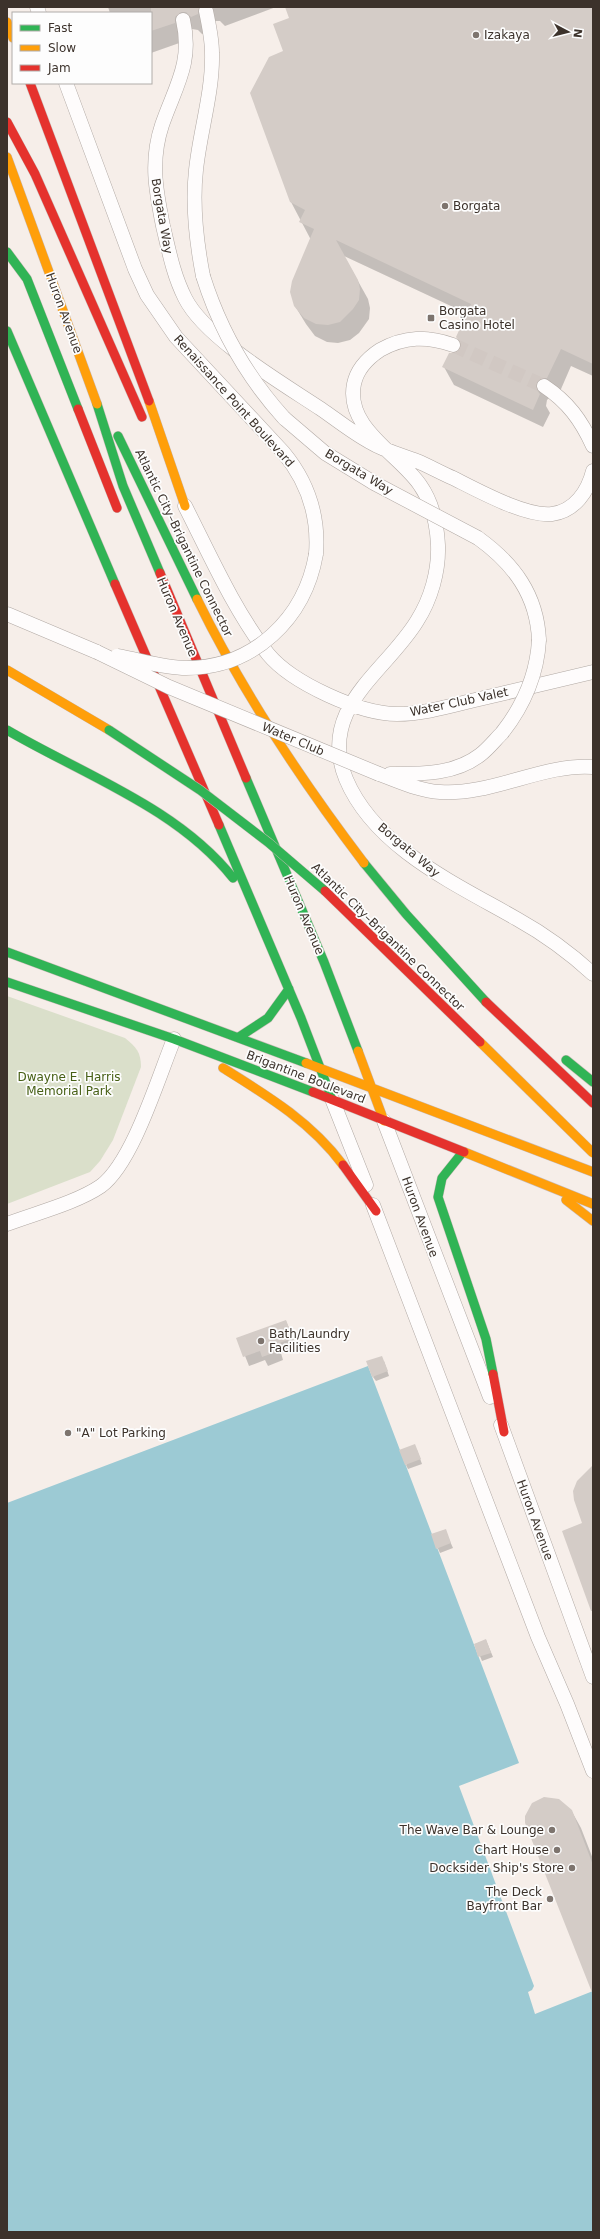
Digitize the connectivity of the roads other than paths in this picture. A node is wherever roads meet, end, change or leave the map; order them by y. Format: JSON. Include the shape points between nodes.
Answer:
{"nodes":[{"id":1,"x":206,"y":11,"type":"dead end"},
{"id":2,"x":182,"y":20,"type":"dead end"},
{"id":3,"x":7,"y":22,"type":"edge"},
{"id":4,"x":12,"y":35,"type":"edge"},
{"id":5,"x":30,"y":84,"type":"edge"},
{"id":6,"x":66,"y":84,"type":"edge"},
{"id":7,"x":7,"y":122,"type":"edge"},
{"id":8,"x":7,"y":157,"type":"edge"},
{"id":9,"x":7,"y":252,"type":"edge"},
{"id":10,"x":7,"y":332,"type":"edge"},
{"id":11,"x":453,"y":345,"type":"tunnel mouth"},
{"id":12,"x":86,"y":370,"type":"junction"},
{"id":13,"x":544,"y":386,"type":"tunnel mouth"},
{"id":14,"x":593,"y":446,"type":"edge"},
{"id":15,"x":389,"y":452,"type":"junction"},
{"id":16,"x":593,"y":471,"type":"edge"},
{"id":17,"x":185,"y":506,"type":"junction"},
{"id":18,"x":120,"y":516,"type":"dead end"},
{"id":19,"x":150,"y":575,"type":"dead end"},
{"id":20,"x":7,"y":614,"type":"edge"},
{"id":21,"x":179,"y":621,"type":"junction"},
{"id":22,"x":97,"y":652,"type":"junction"},
{"id":23,"x":7,"y":670,"type":"edge"},
{"id":24,"x":593,"y":672,"type":"edge"},
{"id":25,"x":350,"y":703,"type":"junction"},
{"id":26,"x":7,"y":730,"type":"edge"},
{"id":27,"x":593,"y":763,"type":"edge"},
{"id":28,"x":572,"y":766,"type":"junction"},
{"id":29,"x":593,"y":767,"type":"edge"},
{"id":30,"x":379,"y":774,"type":"junction"},
{"id":31,"x":250,"y":902,"type":"junction"},
{"id":32,"x":7,"y":952,"type":"edge"},
{"id":33,"x":593,"y":974,"type":"edge"},
{"id":34,"x":7,"y":982,"type":"edge"},
{"id":35,"x":288,"y":989,"type":"junction"},
{"id":36,"x":492,"y":1010,"type":"junction"},
{"id":37,"x":239,"y":1037,"type":"junction"},
{"id":38,"x":174,"y":1039,"type":"junction"},
{"id":39,"x":539,"y":1040,"type":"dead end"},
{"id":40,"x":187,"y":1045,"type":"junction"},
{"id":41,"x":558,"y":1053,"type":"dead end"},
{"id":42,"x":320,"y":1067,"type":"junction"},
{"id":43,"x":593,"y":1082,"type":"edge"},
{"id":44,"x":372,"y":1088,"type":"junction"},
{"id":45,"x":332,"y":1099,"type":"junction"},
{"id":46,"x":593,"y":1103,"type":"edge"},
{"id":47,"x":384,"y":1121,"type":"junction"},
{"id":48,"x":462,"y":1153,"type":"junction"},
{"id":49,"x":593,"y":1153,"type":"edge"},
{"id":50,"x":593,"y":1172,"type":"edge"},
{"id":51,"x":543,"y":1182,"type":"junction"},
{"id":52,"x":593,"y":1204,"type":"edge"},
{"id":53,"x":376,"y":1211,"type":"junction"},
{"id":54,"x":593,"y":1222,"type":"edge"},
{"id":55,"x":7,"y":1224,"type":"edge"},
{"id":56,"x":504,"y":1432,"type":"junction"},
{"id":57,"x":593,"y":1677,"type":"edge"},
{"id":58,"x":593,"y":1771,"type":"edge"}],
"edges":[{"from":1,"to":30,"type":"street","name":"Borgata Way","bridge":true,"via":[[212,43],[212,67],[199,148],[194,206],[204,276],[215,312],[234,351],[258,387],[284,418],[325,453],[374,483],[478,538],[502,556],[525,586],[535,610],[539,640],[536,668],[526,696],[502,733],[480,755],[458,767],[420,774]]},
{"from":2,"to":15,"type":"street","name":"Borgata Way","via":[[187,45],[185,61],[161,126],[156,148],[154,181],[170,262],[185,298],[190,308],[210,330],[257,366],[367,441]]},
{"from":3,"to":4,"type":"main road"},
{"from":5,"to":17,"type":"main road","via":[[144,388]]},
{"from":6,"to":22,"type":"street","name":"Renaissance Point Boulevard","bridge":true,"via":[[147,295],[176,337],[283,452],[298,472],[312,503],[317,529],[316,554],[307,588],[291,616],[267,641],[246,654],[217,665],[186,668]]},
{"from":7,"to":17,"type":"main road","via":[[35,174],[149,432]]},
{"from":8,"to":12,"type":"main road","name":"Huron Avenue"},
{"from":9,"to":18,"type":"main road","via":[[27,280]]},
{"from":10,"to":31,"type":"main road"},
{"from":11,"to":15,"type":"street","name":"Borgata Way","via":[[435,338],[420,337],[394,343],[373,355],[358,372],[353,387],[356,411]]},
{"from":12,"to":21,"type":"main road","name":"Huron Avenue","via":[[123,486]]},
{"from":12,"to":36,"type":"main road","name":"Atlantic City–Brigantine Connector","via":[[139,477],[188,585],[255,706],[345,841],[407,917]]},
{"from":13,"to":14,"type":"street","via":[[569,405],[582,423]]},
{"from":15,"to":16,"type":"street","name":"Borgata Way","via":[[416,461],[515,507],[551,514],[568,508],[581,497]]},
{"from":15,"to":25,"type":"street","name":"Borgata Way","via":[[419,483],[430,504],[438,543],[436,570],[429,596],[417,622]]},
{"from":17,"to":25,"type":"street","name":"Water Club Valet","via":[[254,634],[269,654],[299,680]]},
{"from":19,"to":21,"type":"main road"},
{"from":20,"to":22,"type":"street","name":"Water Club"},
{"from":21,"to":44,"type":"main road","name":"Huron Avenue","via":[[324,962]]},
{"from":22,"to":30,"type":"street","name":"Water Club","bridge":true,"via":[[169,687]]},
{"from":23,"to":49,"type":"main road","name":"Atlantic City–Brigantine Connector","bridge":true,"via":[[109,730],[200,790],[269,843],[331,896]]},
{"from":24,"to":25,"type":"street","name":"Water Club Valet","via":[[415,712],[380,712]]},
{"from":25,"to":33,"type":"street","name":"Borgata Way","via":[[340,738],[342,764],[354,795],[372,818],[421,863],[468,894],[538,932]]},
{"from":26,"to":31,"type":"main road","via":[[182,827],[222,861]]},
{"from":27,"to":28,"type":"street"},
{"from":28,"to":29,"type":"street","name":"Water Club"},
{"from":28,"to":30,"type":"street","name":"Water Club","via":[[457,792],[429,791]]},
{"from":31,"to":35,"type":"main road"},
{"from":32,"to":37,"type":"main road","name":"Brigantine Boulevard"},
{"from":34,"to":38,"type":"main road","name":"Brigantine Boulevard"},
{"from":35,"to":37,"type":"main road","via":[[273,1015]]},
{"from":35,"to":42,"type":"main road"},
{"from":36,"to":39,"type":"main road"},
{"from":36,"to":46,"type":"main road","name":"Atlantic City–Brigantine Connector"},
{"from":37,"to":42,"type":"main road","name":"Brigantine Boulevard"},
{"from":38,"to":40,"type":"main road","name":"Brigantine Boulevard"},
{"from":38,"to":55,"type":"street","via":[[135,1138],[121,1164],[109,1178],[92,1191]]},
{"from":40,"to":45,"type":"main road","name":"Brigantine Boulevard"},
{"from":40,"to":53,"type":"main road","via":[[275,1102],[316,1133],[334,1153]]},
{"from":41,"to":43,"type":"main road"},
{"from":42,"to":44,"type":"main road","name":"Brigantine Boulevard"},
{"from":42,"to":45,"type":"main road"},
{"from":44,"to":47,"type":"main road","name":"Huron Avenue"},
{"from":44,"to":50,"type":"main road","name":"Brigantine Boulevard"},
{"from":45,"to":47,"type":"main road","name":"Brigantine Boulevard"},
{"from":45,"to":53,"type":"street"},
{"from":47,"to":48,"type":"main road","name":"Brigantine Boulevard"},
{"from":47,"to":56,"type":"street","name":"Huron Avenue"},
{"from":48,"to":51,"type":"main road","name":"Brigantine Boulevard"},
{"from":48,"to":56,"type":"main road","via":[[443,1172],[438,1197],[486,1339]]},
{"from":51,"to":52,"type":"main road","name":"Brigantine Boulevard"},
{"from":51,"to":54,"type":"main road"},
{"from":53,"to":58,"type":"street","via":[[538,1637]]},
{"from":56,"to":57,"type":"street","name":"Huron Avenue"}]}
